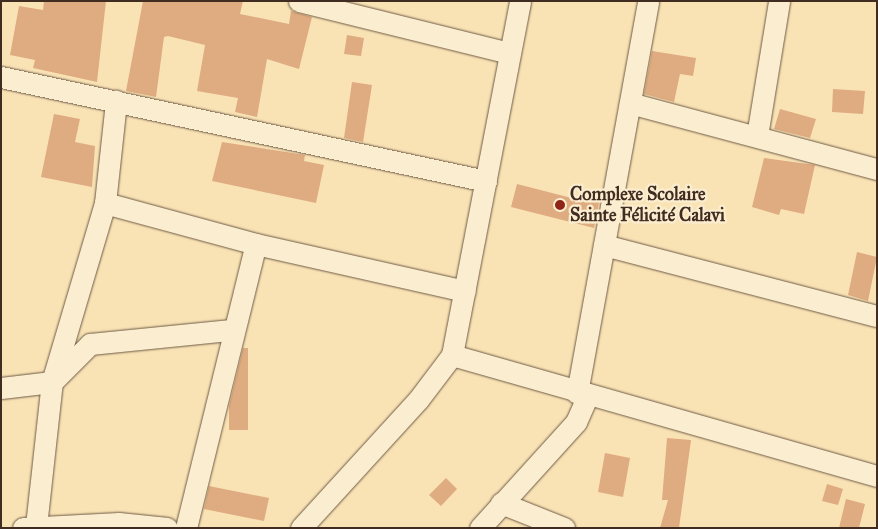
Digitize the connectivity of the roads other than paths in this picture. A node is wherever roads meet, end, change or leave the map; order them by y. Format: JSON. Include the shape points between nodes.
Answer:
{"nodes":[{"id":1,"x":299,"y":1,"type":"edge"},
{"id":2,"x":520,"y":1,"type":"edge"},
{"id":3,"x":648,"y":1,"type":"edge"},
{"id":4,"x":779,"y":1,"type":"edge"},
{"id":5,"x":509,"y":53,"type":"junction"},
{"id":6,"x":1,"y":77,"type":"edge"},
{"id":7,"x":116,"y":101,"type":"junction"},
{"id":8,"x":630,"y":103,"type":"junction"},
{"id":9,"x":757,"y":136,"type":"junction"},
{"id":10,"x":877,"y":169,"type":"edge"},
{"id":11,"x":486,"y":181,"type":"junction"},
{"id":12,"x":105,"y":203,"type":"junction"},
{"id":13,"x":256,"y":244,"type":"junction"},
{"id":14,"x":604,"y":245,"type":"junction"},
{"id":15,"x":466,"y":291,"type":"junction"},
{"id":16,"x":877,"y":316,"type":"edge"},
{"id":17,"x":231,"y":330,"type":"junction"},
{"id":18,"x":452,"y":355,"type":"junction"},
{"id":19,"x":52,"y":382,"type":"junction"},
{"id":20,"x":1,"y":388,"type":"edge"},
{"id":21,"x":582,"y":395,"type":"junction"},
{"id":22,"x":877,"y":476,"type":"edge"},
{"id":23,"x":502,"y":503,"type":"junction"},
{"id":24,"x":30,"y":527,"type":"edge"},
{"id":25,"x":167,"y":528,"type":"edge"},
{"id":26,"x":186,"y":528,"type":"edge"},
{"id":27,"x":301,"y":528,"type":"edge"},
{"id":28,"x":480,"y":528,"type":"edge"},
{"id":29,"x":564,"y":528,"type":"edge"}],
"edges":[{"from":1,"to":5,"type":"street"},
{"from":2,"to":5,"type":"street"},
{"from":3,"to":8,"type":"street"},
{"from":4,"to":9,"type":"street"},
{"from":5,"to":11,"type":"street"},
{"from":6,"to":7,"type":"street"},
{"from":7,"to":11,"type":"street"},
{"from":7,"to":12,"type":"street"},
{"from":8,"to":9,"type":"street"},
{"from":8,"to":14,"type":"street"},
{"from":9,"to":10,"type":"street"},
{"from":11,"to":15,"type":"street"},
{"from":12,"to":13,"type":"street"},
{"from":12,"to":19,"type":"street"},
{"from":13,"to":15,"type":"street"},
{"from":13,"to":17,"type":"street"},
{"from":14,"to":16,"type":"street"},
{"from":14,"to":21,"type":"street"},
{"from":15,"to":18,"type":"street"},
{"from":17,"to":19,"type":"street","via":[[90,344]]},
{"from":17,"to":26,"type":"street"},
{"from":18,"to":21,"type":"street"},
{"from":18,"to":27,"type":"street","via":[[418,400]]},
{"from":19,"to":20,"type":"street"},
{"from":19,"to":24,"type":"street"},
{"from":21,"to":22,"type":"street"},
{"from":21,"to":23,"type":"street","via":[[576,422]]},
{"from":23,"to":28,"type":"street"},
{"from":23,"to":29,"type":"street"},
{"from":24,"to":25,"type":"street","via":[[119,523]]}]}
